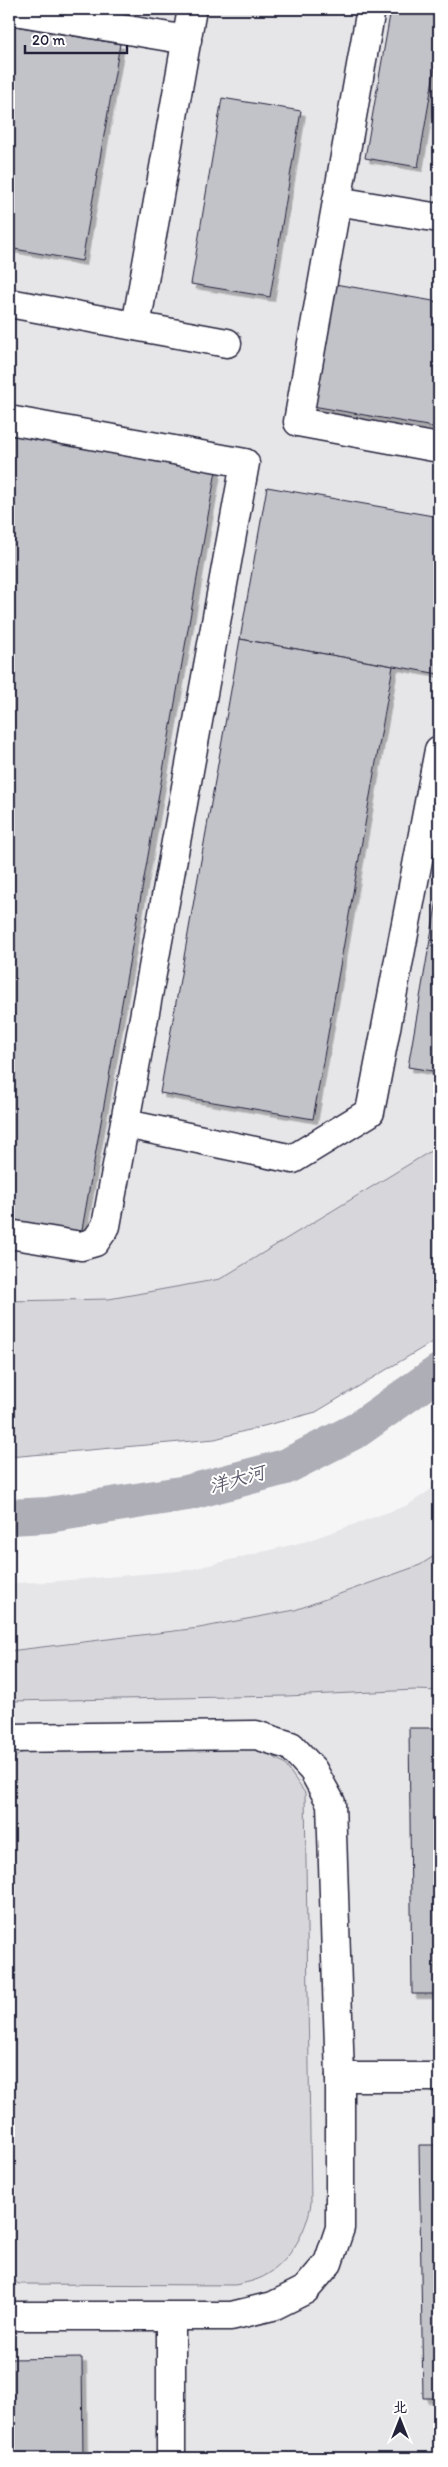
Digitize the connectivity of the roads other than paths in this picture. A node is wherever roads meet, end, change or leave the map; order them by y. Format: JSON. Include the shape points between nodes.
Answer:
{"nodes":[{"id":1,"x":192,"y":9,"type":"edge"},
{"id":2,"x":371,"y":9,"type":"edge"},
{"id":3,"x":9,"y":10,"type":"edge"},
{"id":4,"x":187,"y":40,"type":"junction"},
{"id":5,"x":337,"y":201,"type":"junction"},
{"id":6,"x":439,"y":218,"type":"edge"},
{"id":7,"x":9,"y":303,"type":"edge"},
{"id":8,"x":136,"y":326,"type":"junction"},
{"id":9,"x":227,"y":343,"type":"dead end"},
{"id":10,"x":9,"y":420,"type":"edge"},
{"id":11,"x":439,"y":448,"type":"edge"},
{"id":12,"x":439,"y":750,"type":"edge"},
{"id":13,"x":126,"y":1124,"type":"junction"},
{"id":14,"x":9,"y":1234,"type":"edge"},
{"id":15,"x":9,"y":1738,"type":"edge"},
{"id":16,"x":340,"y":2077,"type":"junction"},
{"id":17,"x":439,"y":2077,"type":"edge"},
{"id":18,"x":9,"y":2316,"type":"edge"},
{"id":19,"x":170,"y":2317,"type":"junction"},
{"id":20,"x":171,"y":2458,"type":"edge"}],
"edges":[{"from":1,"to":4,"type":"lane"},
{"from":2,"to":5,"type":"lane"},
{"from":3,"to":4,"type":"lane"},
{"from":4,"to":8,"type":"lane"},
{"from":5,"to":6,"type":"lane"},
{"from":5,"to":11,"type":"lane","via":[[298,422]]},
{"from":7,"to":8,"type":"lane"},
{"from":8,"to":9,"type":"lane"},
{"from":10,"to":13,"type":"lane","via":[[245,462]]},
{"from":12,"to":13,"type":"lane","via":[[370,1112],[293,1159]]},
{"from":13,"to":14,"type":"lane","via":[[109,1216],[95,1242],[81,1246]]},
{"from":15,"to":16,"type":"lane","via":[[256,1735],[291,1746],[313,1770],[331,1803]]},
{"from":16,"to":17,"type":"lane"},
{"from":16,"to":19,"type":"lane","via":[[340,2228],[328,2263],[305,2290],[273,2306],[231,2316]]},
{"from":18,"to":19,"type":"lane"},
{"from":19,"to":20,"type":"lane"}]}
